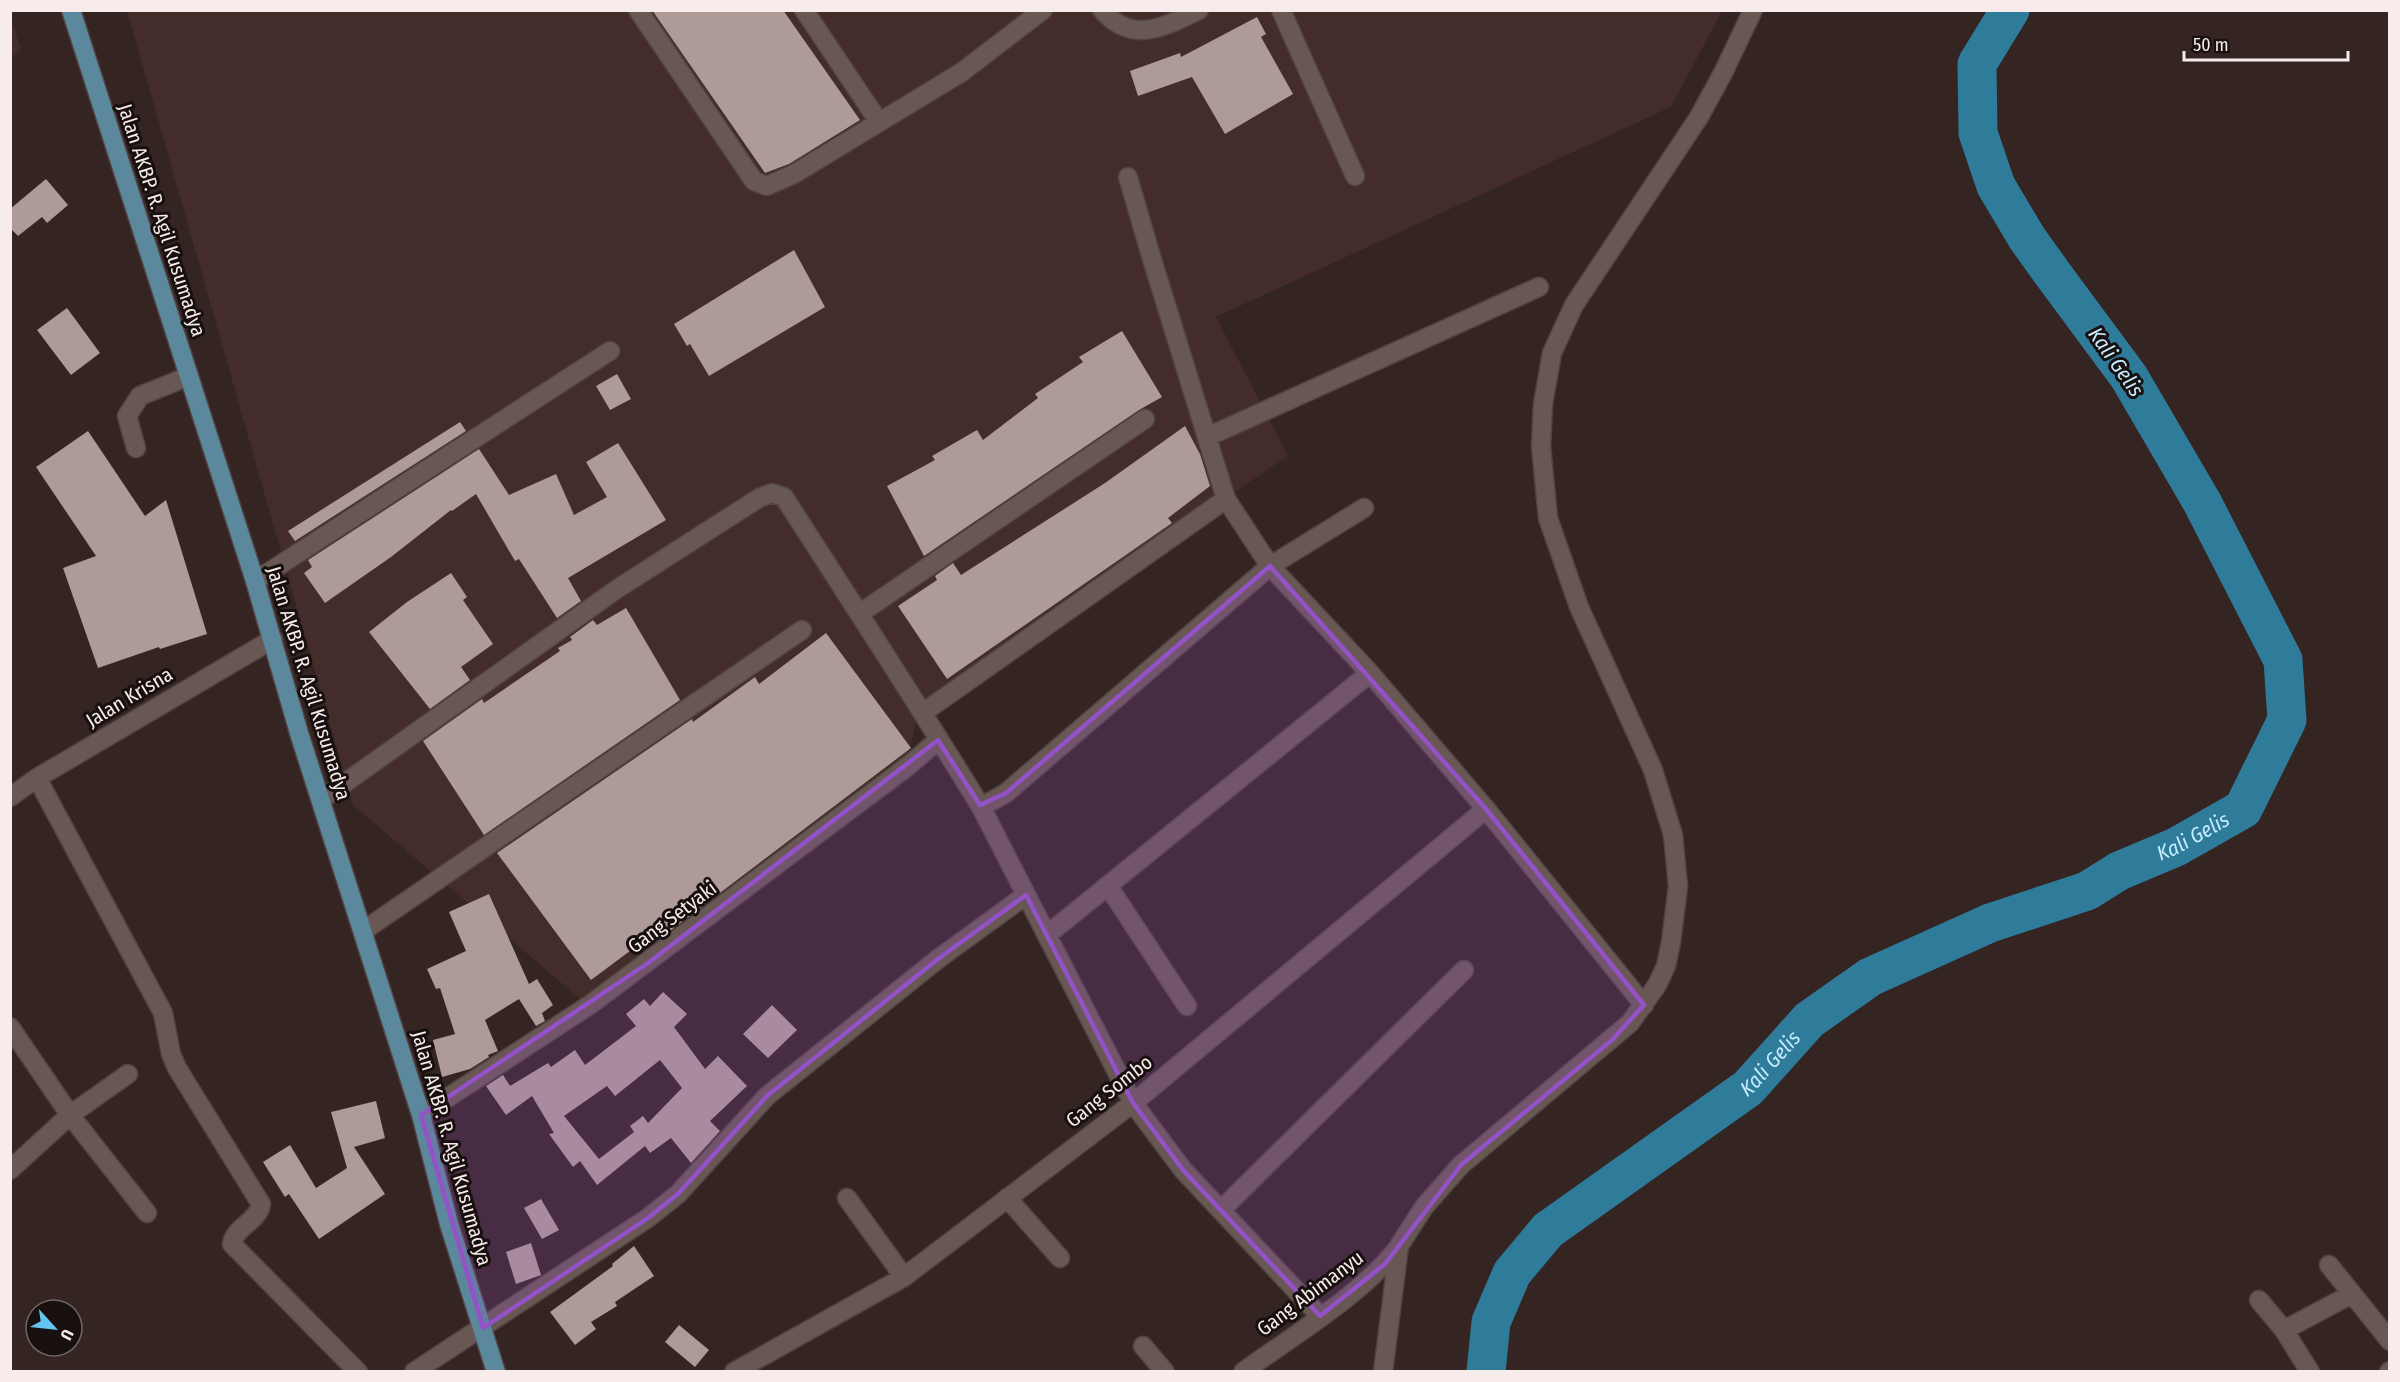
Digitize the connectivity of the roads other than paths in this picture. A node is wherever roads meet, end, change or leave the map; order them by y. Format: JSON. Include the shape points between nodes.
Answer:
{"nodes":[{"id":1,"x":71,"y":10,"type":"edge"},
{"id":2,"x":638,"y":10,"type":"edge"},
{"id":3,"x":804,"y":10,"type":"edge"},
{"id":4,"x":1043,"y":10,"type":"edge"},
{"id":5,"x":1102,"y":10,"type":"edge"},
{"id":6,"x":1199,"y":10,"type":"edge"},
{"id":7,"x":1281,"y":10,"type":"edge"},
{"id":8,"x":1753,"y":10,"type":"edge"},
{"id":9,"x":879,"y":122,"type":"junction"},
{"id":10,"x":1355,"y":176,"type":"dead end"},
{"id":11,"x":1128,"y":177,"type":"dead end"},
{"id":12,"x":1539,"y":287,"type":"dead end"},
{"id":13,"x":610,"y":351,"type":"dead end"},
{"id":14,"x":189,"y":376,"type":"junction"},
{"id":15,"x":1145,"y":419,"type":"dead end"},
{"id":16,"x":1207,"y":436,"type":"junction"},
{"id":17,"x":136,"y":448,"type":"dead end"},
{"id":18,"x":1226,"y":499,"type":"junction"},
{"id":19,"x":1364,"y":508,"type":"dead end"},
{"id":20,"x":1270,"y":566,"type":"junction"},
{"id":21,"x":255,"y":581,"type":"junction"},
{"id":22,"x":859,"y":614,"type":"junction"},
{"id":23,"x":802,"y":630,"type":"dead end"},
{"id":24,"x":273,"y":639,"type":"junction"},
{"id":25,"x":1370,"y":673,"type":"junction"},
{"id":26,"x":924,"y":712,"type":"junction"},
{"id":27,"x":938,"y":740,"type":"junction"},
{"id":28,"x":37,"y":778,"type":"junction"},
{"id":29,"x":10,"y":797,"type":"edge"},
{"id":30,"x":321,"y":800,"type":"junction"},
{"id":31,"x":981,"y":807,"type":"junction"},
{"id":32,"x":1486,"y":809,"type":"junction"},
{"id":33,"x":1107,"y":886,"type":"junction"},
{"id":34,"x":1026,"y":895,"type":"junction"},
{"id":35,"x":363,"y":931,"type":"junction"},
{"id":36,"x":1047,"y":935,"type":"junction"},
{"id":37,"x":1464,"y":970,"type":"dead end"},
{"id":38,"x":1644,"y":1005,"type":"junction"},
{"id":39,"x":1186,"y":1006,"type":"dead end"},
{"id":40,"x":10,"y":1027,"type":"edge"},
{"id":41,"x":128,"y":1074,"type":"dead end"},
{"id":42,"x":1133,"y":1103,"type":"junction"},
{"id":43,"x":70,"y":1115,"type":"junction"},
{"id":44,"x":421,"y":1115,"type":"junction"},
{"id":45,"x":10,"y":1170,"type":"edge"},
{"id":46,"x":847,"y":1198,"type":"dead end"},
{"id":47,"x":1007,"y":1198,"type":"junction"},
{"id":48,"x":1221,"y":1210,"type":"junction"},
{"id":49,"x":147,"y":1213,"type":"dead end"},
{"id":50,"x":1399,"y":1246,"type":"junction"},
{"id":51,"x":1060,"y":1258,"type":"dead end"},
{"id":52,"x":2329,"y":1265,"type":"dead end"},
{"id":53,"x":904,"y":1277,"type":"junction"},
{"id":54,"x":2352,"y":1294,"type":"junction"},
{"id":55,"x":2259,"y":1300,"type":"dead end"},
{"id":56,"x":1320,"y":1316,"type":"junction"},
{"id":57,"x":483,"y":1328,"type":"junction"},
{"id":58,"x":2284,"y":1330,"type":"junction"},
{"id":59,"x":2390,"y":1341,"type":"edge"},
{"id":60,"x":1143,"y":1346,"type":"dead end"},
{"id":61,"x":1249,"y":1370,"type":"edge"},
{"id":62,"x":358,"y":1371,"type":"edge"},
{"id":63,"x":414,"y":1371,"type":"edge"},
{"id":64,"x":496,"y":1371,"type":"edge"},
{"id":65,"x":734,"y":1371,"type":"edge"},
{"id":66,"x":1166,"y":1371,"type":"edge"},
{"id":67,"x":1383,"y":1371,"type":"edge"},
{"id":68,"x":2310,"y":1371,"type":"edge"}],
"edges":[{"from":1,"to":14,"type":"main road","name":"Jalan AKBP. R. Agil Kusumadya"},
{"from":2,"to":9,"type":"street","via":[[754,181],[762,185],[772,185],[794,174]]},
{"from":3,"to":9,"type":"street"},
{"from":4,"to":9,"type":"street","via":[[962,72]]},
{"from":5,"to":6,"type":"street","via":[[1114,23],[1147,31]]},
{"from":7,"to":10,"type":"street"},
{"from":8,"to":38,"type":"street","name":"Gang Abimanyu","via":[[1699,117],[1574,305],[1552,353],[1543,404],[1541,446],[1548,518],[1579,607],[1653,770],[1674,835],[1678,886],[1671,942],[1666,966]]},
{"from":11,"to":16,"type":"street"},
{"from":12,"to":16,"type":"street"},
{"from":13,"to":21,"type":"street"},
{"from":14,"to":17,"type":"street","via":[[140,396],[127,416]]},
{"from":14,"to":21,"type":"main road","name":"Jalan AKBP. R. Agil Kusumadya"},
{"from":15,"to":22,"type":"street"},
{"from":16,"to":18,"type":"street"},
{"from":18,"to":20,"type":"street"},
{"from":18,"to":26,"type":"street"},
{"from":19,"to":20,"type":"street"},
{"from":20,"to":25,"type":"street"},
{"from":20,"to":31,"type":"street","via":[[1006,793]]},
{"from":21,"to":24,"type":"main road","name":"Jalan AKBP. R. Agil Kusumadya"},
{"from":22,"to":26,"type":"street"},
{"from":22,"to":30,"type":"street","via":[[784,497],[772,493],[617,589]]},
{"from":23,"to":35,"type":"street"},
{"from":24,"to":28,"type":"street","name":"Jalan Krisna"},
{"from":24,"to":30,"type":"main road","name":"Jalan AKBP. R. Agil Kusumadya"},
{"from":25,"to":32,"type":"street"},
{"from":25,"to":33,"type":"street"},
{"from":26,"to":27,"type":"street"},
{"from":27,"to":31,"type":"street"},
{"from":27,"to":44,"type":"street","name":"Gang Setyaki","via":[[648,963]]},
{"from":28,"to":29,"type":"street","name":"Jalan Krisna"},
{"from":28,"to":62,"type":"street","via":[[163,1013],[177,1068],[261,1204],[232,1244]]},
{"from":30,"to":35,"type":"main road","name":"Jalan AKBP. R. Agil Kusumadya"},
{"from":31,"to":34,"type":"street"},
{"from":32,"to":38,"type":"street"},
{"from":32,"to":42,"type":"street","name":"Gang Sombo"},
{"from":33,"to":36,"type":"street"},
{"from":33,"to":39,"type":"street"},
{"from":34,"to":36,"type":"street"},
{"from":34,"to":57,"type":"street","via":[[938,958],[767,1096],[678,1194],[648,1218]]},
{"from":35,"to":44,"type":"main road","name":"Jalan AKBP. R. Agil Kusumadya"},
{"from":36,"to":42,"type":"street"},
{"from":37,"to":48,"type":"street"},
{"from":38,"to":50,"type":"street","name":"Gang Abimanyu","via":[[1612,1040],[1461,1165],[1424,1207]]},
{"from":40,"to":43,"type":"street"},
{"from":41,"to":43,"type":"street"},
{"from":42,"to":47,"type":"street","name":"Gang Sombo"},
{"from":42,"to":48,"type":"street","via":[[1183,1170]]},
{"from":43,"to":45,"type":"street"},
{"from":43,"to":49,"type":"street"},
{"from":44,"to":57,"type":"main road","name":"Jalan AKBP. R. Agil Kusumadya","via":[[449,1224]]},
{"from":46,"to":53,"type":"street"},
{"from":47,"to":51,"type":"street"},
{"from":47,"to":53,"type":"street","name":"Gang Sombo"},
{"from":48,"to":56,"type":"street"},
{"from":50,"to":56,"type":"street","name":"Gang Abimanyu","via":[[1370,1278]]},
{"from":50,"to":67,"type":"street"},
{"from":52,"to":54,"type":"street"},
{"from":53,"to":65,"type":"street","name":"Gang Sombo"},
{"from":54,"to":58,"type":"street"},
{"from":54,"to":59,"type":"street"},
{"from":55,"to":58,"type":"street"},
{"from":56,"to":61,"type":"street","name":"Gang Abimanyu"},
{"from":57,"to":63,"type":"street"},
{"from":57,"to":64,"type":"main road","name":"Jalan AKBP. R. Agil Kusumadya"},
{"from":58,"to":68,"type":"street"},
{"from":60,"to":66,"type":"street"}]}
